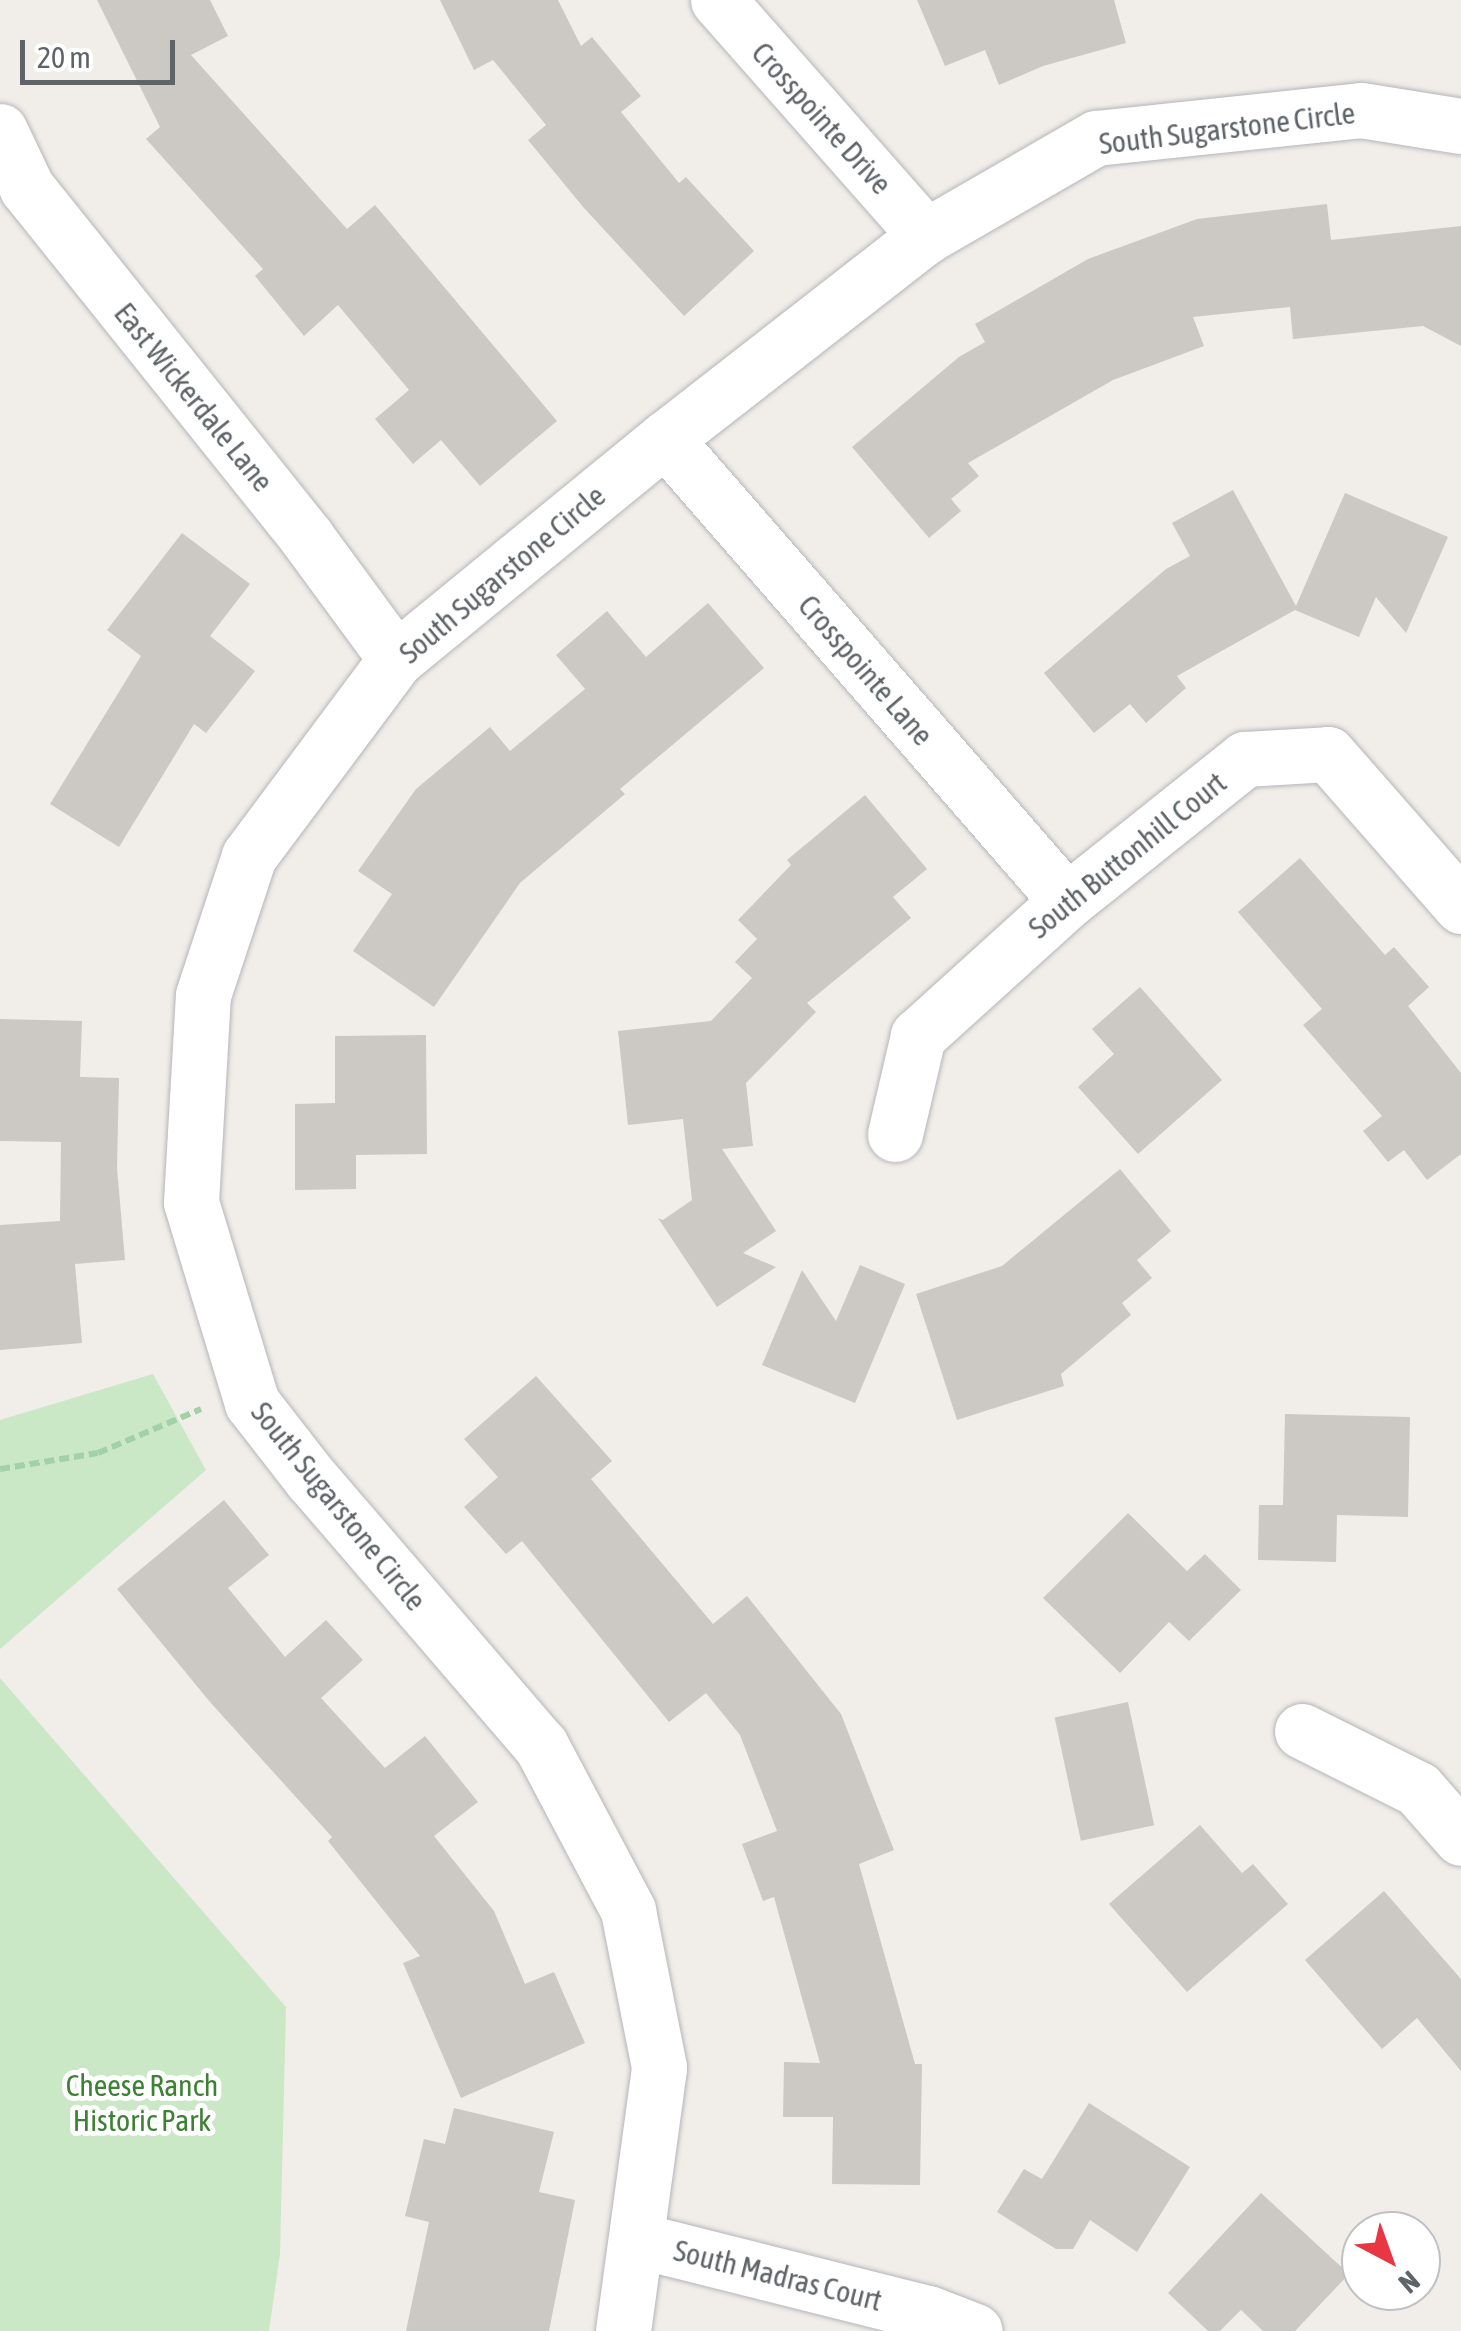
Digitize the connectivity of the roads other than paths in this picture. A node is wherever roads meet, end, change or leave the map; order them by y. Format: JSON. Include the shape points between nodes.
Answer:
{"nodes":[{"id":1,"x":718,"y":0,"type":"edge"},
{"id":2,"x":1461,"y":126,"type":"edge"},
{"id":3,"x":0,"y":132,"type":"edge"},
{"id":4,"x":926,"y":236,"type":"junction"},
{"id":5,"x":665,"y":438,"type":"junction"},
{"id":6,"x":396,"y":658,"type":"junction"},
{"id":7,"x":1067,"y":901,"type":"junction"},
{"id":8,"x":1461,"y":906,"type":"edge"},
{"id":9,"x":895,"y":1134,"type":"dead end"},
{"id":10,"x":1302,"y":1730,"type":"dead end"},
{"id":11,"x":1461,"y":1838,"type":"edge"},
{"id":12,"x":637,"y":2240,"type":"junction"},
{"id":13,"x":623,"y":2331,"type":"edge"},
{"id":14,"x":975,"y":2331,"type":"edge"}],
"edges":[{"from":1,"to":4,"type":"street","name":"Crosspointe Drive"},
{"from":2,"to":4,"type":"street","name":"South Sugarstone Circle","via":[[1361,110],[1096,138]]},
{"from":3,"to":6,"type":"street","name":"East Wickerdale Lane","via":[[27,188]]},
{"from":4,"to":5,"type":"street","name":"South Sugarstone Circle"},
{"from":5,"to":6,"type":"street","name":"South Sugarstone Circle"},
{"from":5,"to":7,"type":"street","name":"Crosspointe Lane"},
{"from":6,"to":12,"type":"street","name":"South Sugarstone Circle","via":[[249,856],[203,994],[191,1202],[252,1403],[541,1746],[628,1910],[659,2067]]},
{"from":7,"to":8,"type":"street","name":"South Buttonhill Court","via":[[1246,759],[1328,754]]},
{"from":7,"to":9,"type":"street","name":"South Buttonhill Court","via":[[918,1036]]},
{"from":10,"to":11,"type":"street","via":[[1418,1788]]},
{"from":12,"to":13,"type":"street","name":"South Sugarstone Circle"},
{"from":12,"to":14,"type":"street","name":"South Madras Court","via":[[928,2313]]}]}
